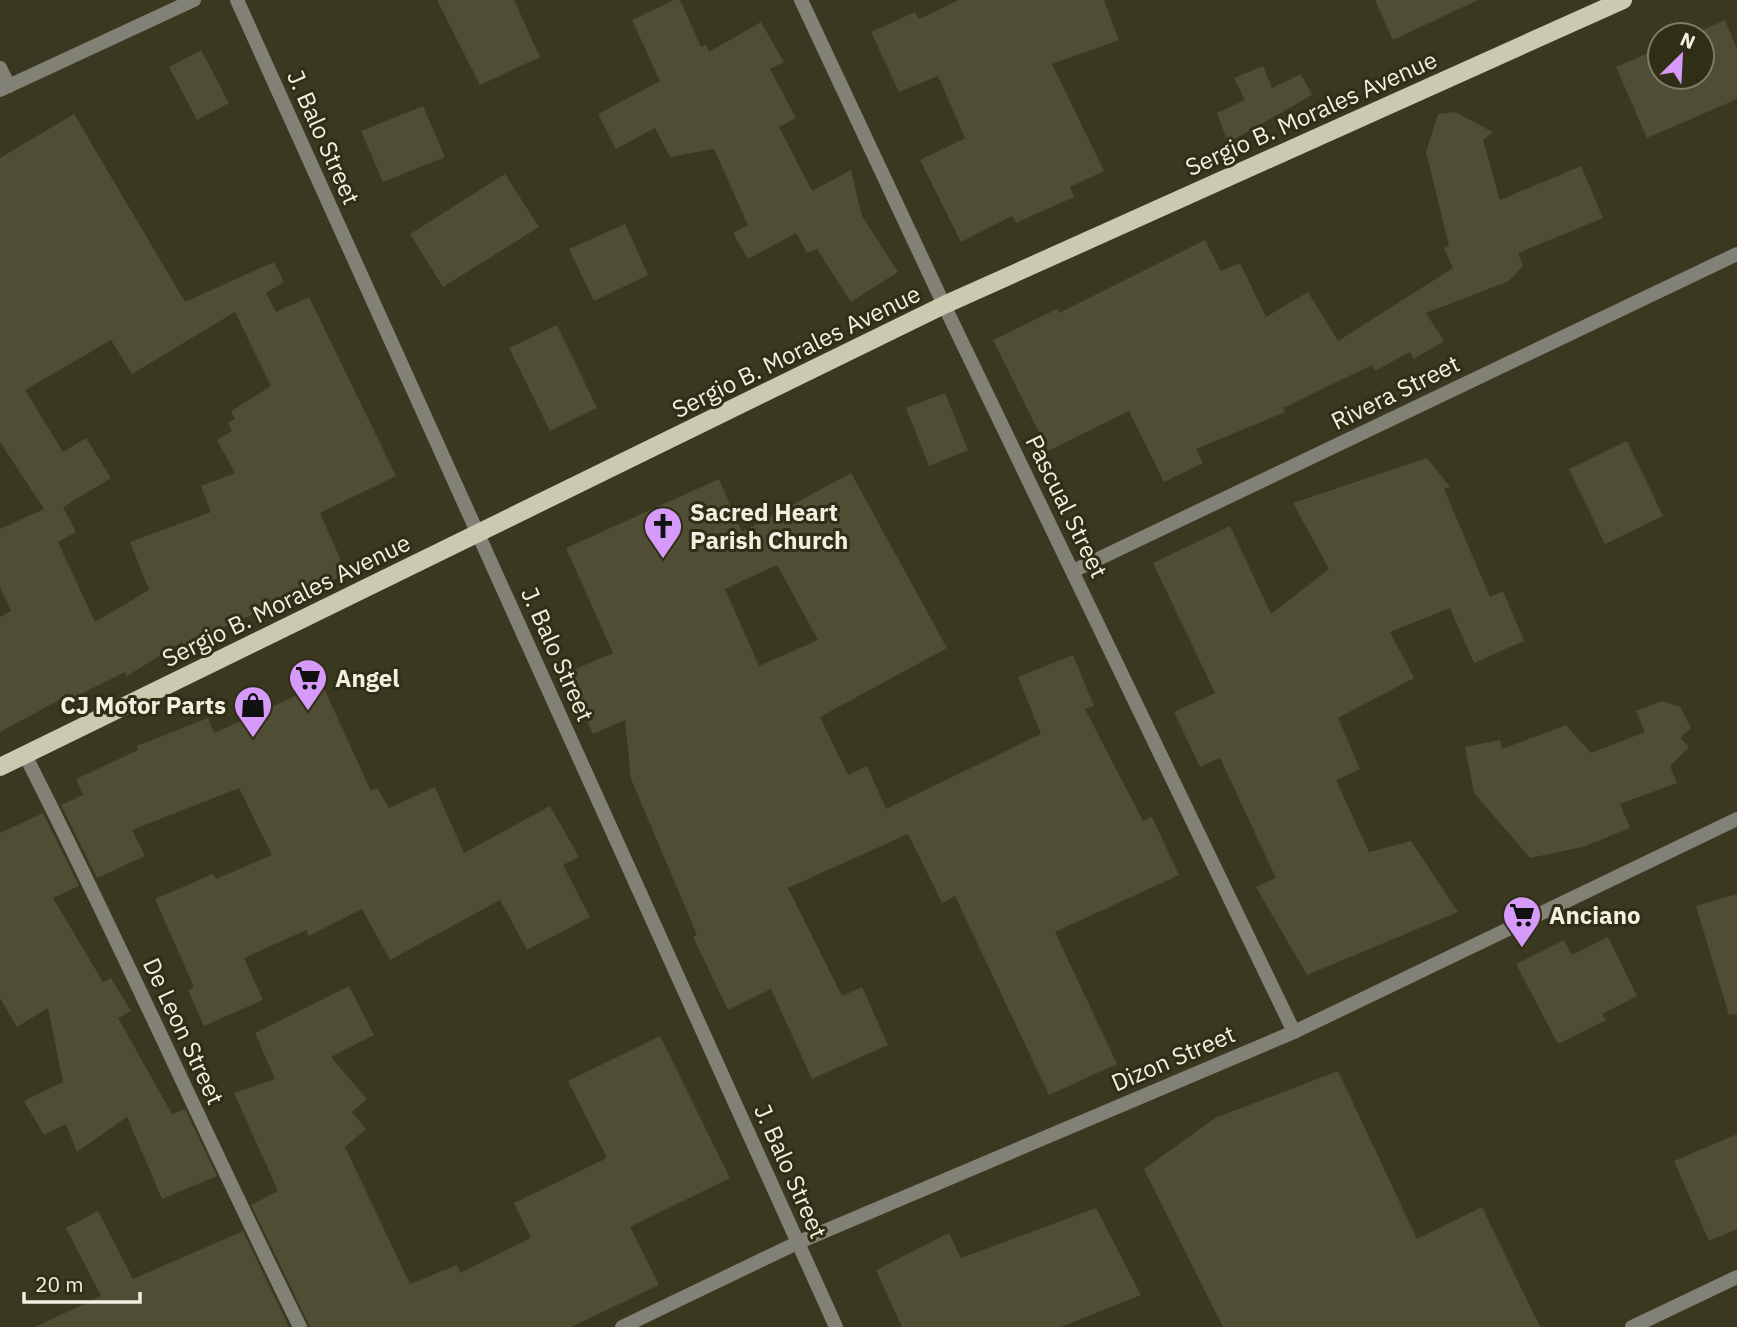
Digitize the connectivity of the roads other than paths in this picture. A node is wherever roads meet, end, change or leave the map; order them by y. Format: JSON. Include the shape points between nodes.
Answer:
{"nodes":[{"id":1,"x":194,"y":0,"type":"edge"},
{"id":2,"x":237,"y":0,"type":"edge"},
{"id":3,"x":801,"y":0,"type":"edge"},
{"id":4,"x":1623,"y":0,"type":"edge"},
{"id":5,"x":0,"y":68,"type":"edge"},
{"id":6,"x":4,"y":88,"type":"edge"},
{"id":7,"x":1737,"y":254,"type":"edge"},
{"id":8,"x":944,"y":305,"type":"junction"},
{"id":9,"x":478,"y":534,"type":"junction"},
{"id":10,"x":1073,"y":571,"type":"junction"},
{"id":11,"x":24,"y":755,"type":"junction"},
{"id":12,"x":0,"y":767,"type":"edge"},
{"id":13,"x":1737,"y":819,"type":"edge"},
{"id":14,"x":1294,"y":1031,"type":"junction"},
{"id":15,"x":799,"y":1242,"type":"junction"},
{"id":16,"x":1737,"y":1277,"type":"edge"},
{"id":17,"x":300,"y":1327,"type":"edge"},
{"id":18,"x":622,"y":1327,"type":"edge"},
{"id":19,"x":836,"y":1327,"type":"edge"},
{"id":20,"x":1632,"y":1327,"type":"edge"}],
"edges":[{"from":1,"to":6,"type":"street"},
{"from":2,"to":9,"type":"street","name":"J. Balo Street"},
{"from":3,"to":8,"type":"street","name":"Pascual Street"},
{"from":4,"to":8,"type":"main road","name":"Sergio B. Morales Avenue"},
{"from":5,"to":6,"type":"street"},
{"from":7,"to":10,"type":"street","name":"Rivera Street"},
{"from":8,"to":9,"type":"main road","name":"Sergio B. Morales Avenue"},
{"from":8,"to":10,"type":"street","name":"Pascual Street"},
{"from":9,"to":11,"type":"main road","name":"Sergio B. Morales Avenue"},
{"from":9,"to":15,"type":"street","name":"J. Balo Street"},
{"from":10,"to":14,"type":"street","name":"Pascual Street"},
{"from":11,"to":12,"type":"main road","name":"Sergio B. Morales Avenue"},
{"from":11,"to":17,"type":"street","name":"De Leon Street","via":[[100,902]]},
{"from":13,"to":14,"type":"street","name":"Dizon Street"},
{"from":14,"to":15,"type":"street","name":"Dizon Street"},
{"from":15,"to":18,"type":"street","name":"Dizon Street"},
{"from":15,"to":19,"type":"street","name":"J. Balo Street"},
{"from":16,"to":20,"type":"street"}]}
